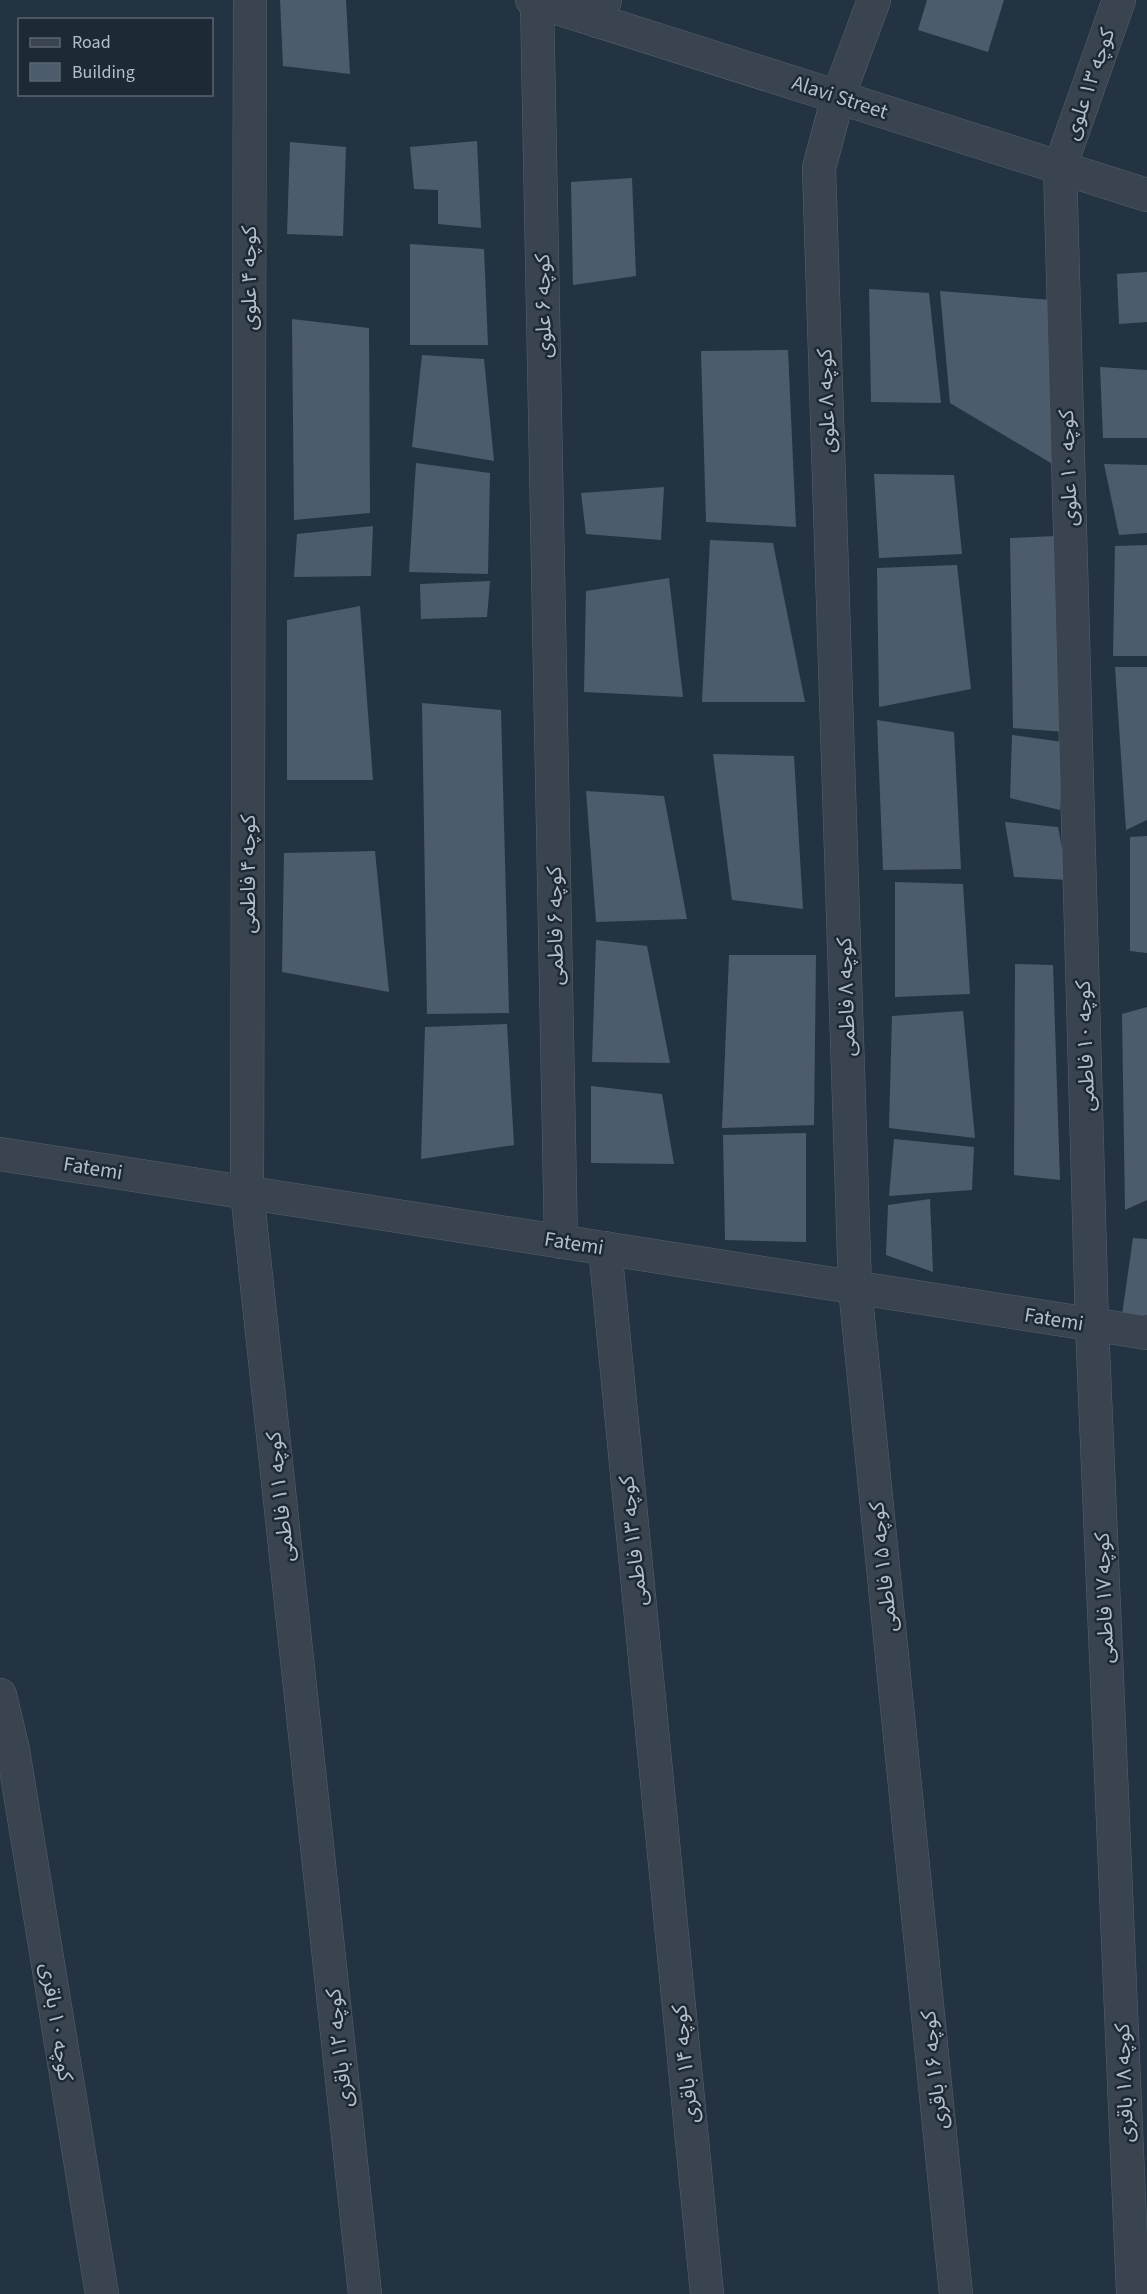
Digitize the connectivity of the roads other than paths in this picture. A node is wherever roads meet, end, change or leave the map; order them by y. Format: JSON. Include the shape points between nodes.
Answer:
{"nodes":[{"id":1,"x":250,"y":0,"type":"edge"},
{"id":2,"x":874,"y":0,"type":"edge"},
{"id":3,"x":1119,"y":0,"type":"edge"},
{"id":4,"x":534,"y":1,"type":"edge"},
{"id":5,"x":601,"y":10,"type":"edge"},
{"id":6,"x":838,"y":97,"type":"junction"},
{"id":7,"x":1060,"y":167,"type":"junction"},
{"id":8,"x":1147,"y":195,"type":"edge"},
{"id":9,"x":248,"y":556,"type":"joint"},
{"id":10,"x":549,"y":610,"type":"joint"},
{"id":11,"x":837,"y":707,"type":"joint"},
{"id":12,"x":1077,"y":768,"type":"joint"},
{"id":13,"x":0,"y":1154,"type":"edge"},
{"id":14,"x":247,"y":1192,"type":"junction"},
{"id":15,"x":561,"y":1242,"type":"junction"},
{"id":16,"x":605,"y":1248,"type":"junction"},
{"id":17,"x":855,"y":1288,"type":"junction"},
{"id":18,"x":1092,"y":1325,"type":"junction"},
{"id":19,"x":1147,"y":1333,"type":"edge"},
{"id":20,"x":0,"y":1695,"type":"edge"},
{"id":21,"x":312,"y":1802,"type":"joint"},
{"id":22,"x":662,"y":1835,"type":"joint"},
{"id":23,"x":912,"y":1846,"type":"joint"},
{"id":24,"x":1115,"y":1871,"type":"joint"},
{"id":25,"x":102,"y":2294,"type":"edge"},
{"id":26,"x":365,"y":2294,"type":"edge"},
{"id":27,"x":707,"y":2294,"type":"edge"},
{"id":28,"x":956,"y":2294,"type":"edge"},
{"id":29,"x":1133,"y":2294,"type":"edge"}],
"edges":[{"from":1,"to":9,"type":"street","name":"کوچه ۴ علوی"},
{"from":2,"to":6,"type":"street","name":"کوچه ۸ علوی"},
{"from":3,"to":7,"type":"street","name":"کوچه ۱۳ علوی"},
{"from":4,"to":5,"type":"street","name":"Alavi Street"},
{"from":4,"to":10,"type":"street","name":"کوچه ۶ علوی"},
{"from":5,"to":6,"type":"street","name":"Alavi Street"},
{"from":6,"to":7,"type":"street","name":"Alavi Street"},
{"from":6,"to":11,"type":"street","name":"کوچه ۸ علوی","via":[[819,168]]},
{"from":7,"to":8,"type":"street","name":"Alavi Street"},
{"from":7,"to":12,"type":"street","name":"کوچه ۱۰ علوی"},
{"from":9,"to":14,"type":"street","name":"کوچه ۴ فاطمی"},
{"from":10,"to":15,"type":"street","name":"کوچه ۶ فاطمی"},
{"from":11,"to":17,"type":"street","name":"کوچه ۸ فاطمی"},
{"from":12,"to":18,"type":"street","name":"کوچه ۱۰ فاطمی"},
{"from":13,"to":14,"type":"street","name":"Fatemi"},
{"from":14,"to":15,"type":"street","name":"Fatemi"},
{"from":14,"to":21,"type":"street","name":"کوچه ۱۱ فاطمی"},
{"from":15,"to":16,"type":"street","name":"Fatemi"},
{"from":16,"to":17,"type":"street","name":"Fatemi"},
{"from":16,"to":22,"type":"street","name":"کوچه ۱۳ فاطمی"},
{"from":17,"to":18,"type":"street","name":"Fatemi"},
{"from":17,"to":23,"type":"street","name":"کوچه ۱۵ فاطمی"},
{"from":18,"to":19,"type":"street","name":"Fatemi"},
{"from":18,"to":24,"type":"street","name":"کوچه ۱۷ فاطمی"},
{"from":20,"to":25,"type":"street","name":"کوچه ۱۰ باقری","via":[[13,1750]]},
{"from":21,"to":26,"type":"street","name":"کوچه ۱۲ باقری"},
{"from":22,"to":27,"type":"street","name":"کوچه ۱۴ باقری"},
{"from":23,"to":28,"type":"street","name":"کوچه ۱۶ باقری"},
{"from":24,"to":29,"type":"street","name":"کوچه ۱۸ باقری"}]}
